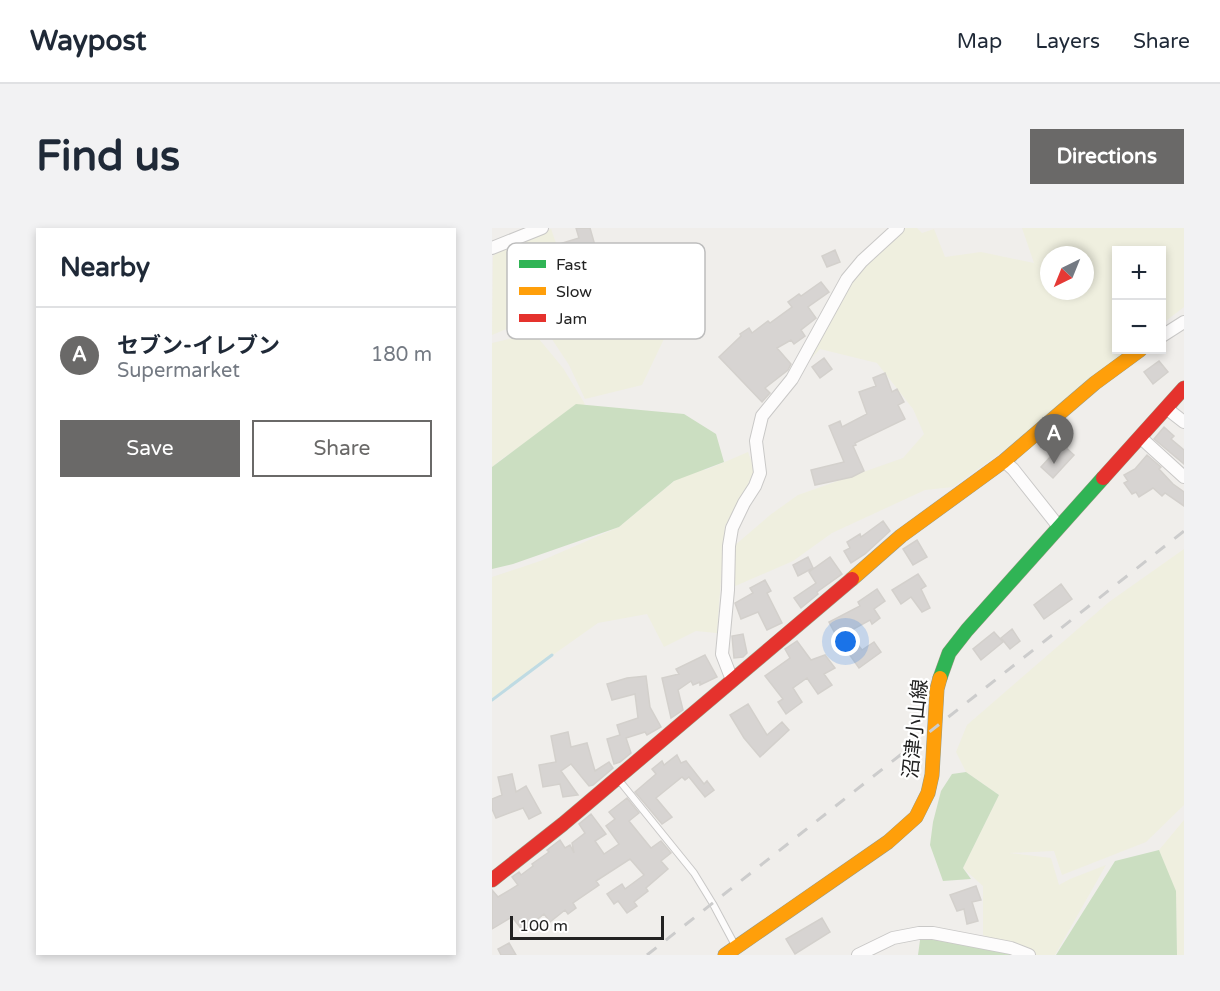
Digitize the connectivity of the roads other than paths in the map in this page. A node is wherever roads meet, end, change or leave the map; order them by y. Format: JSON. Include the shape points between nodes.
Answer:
{"nodes":[{"id":1,"x":542,"y":228,"type":"edge"},
{"id":2,"x":898,"y":228,"type":"edge"},
{"id":3,"x":492,"y":248,"type":"edge"},
{"id":4,"x":1184,"y":322,"type":"edge"},
{"id":5,"x":1166,"y":333,"type":"edge"},
{"id":6,"x":1135,"y":354,"type":"edge"},
{"id":7,"x":1184,"y":388,"type":"edge"},
{"id":8,"x":1166,"y":408,"type":"junction"},
{"id":9,"x":1184,"y":422,"type":"edge"},
{"id":10,"x":1140,"y":437,"type":"junction"},
{"id":11,"x":1004,"y":460,"type":"junction"},
{"id":12,"x":1184,"y":477,"type":"edge"},
{"id":13,"x":1059,"y":527,"type":"junction"},
{"id":14,"x":732,"y":680,"type":"junction"},
{"id":15,"x":617,"y":779,"type":"junction"},
{"id":16,"x":492,"y":880,"type":"edge"},
{"id":17,"x":734,"y":952,"type":"edge"},
{"id":18,"x":858,"y":955,"type":"edge"},
{"id":19,"x":1029,"y":955,"type":"edge"}],
"edges":[{"from":1,"to":3,"type":"street"},
{"from":2,"to":14,"type":"street","via":[[847,279],[792,380],[762,416],[756,441],[760,473],[732,528],[729,546],[722,654]]},
{"from":4,"to":5,"type":"street"},
{"from":6,"to":11,"type":"street"},
{"from":7,"to":8,"type":"street","name":"沼津小山線"},
{"from":8,"to":9,"type":"street"},
{"from":8,"to":10,"type":"street","name":"沼津小山線"},
{"from":10,"to":12,"type":"street"},
{"from":10,"to":13,"type":"street","name":"沼津小山線"},
{"from":11,"to":13,"type":"street"},
{"from":11,"to":14,"type":"street","via":[[901,536]]},
{"from":13,"to":17,"type":"street","name":"沼津小山線","via":[[949,653],[937,688],[932,775],[916,817],[888,842]]},
{"from":14,"to":15,"type":"street"},
{"from":15,"to":16,"type":"street"},
{"from":15,"to":17,"type":"lane","via":[[694,873]]},
{"from":18,"to":19,"type":"street","via":[[893,938],[919,933],[1011,948]]}]}
